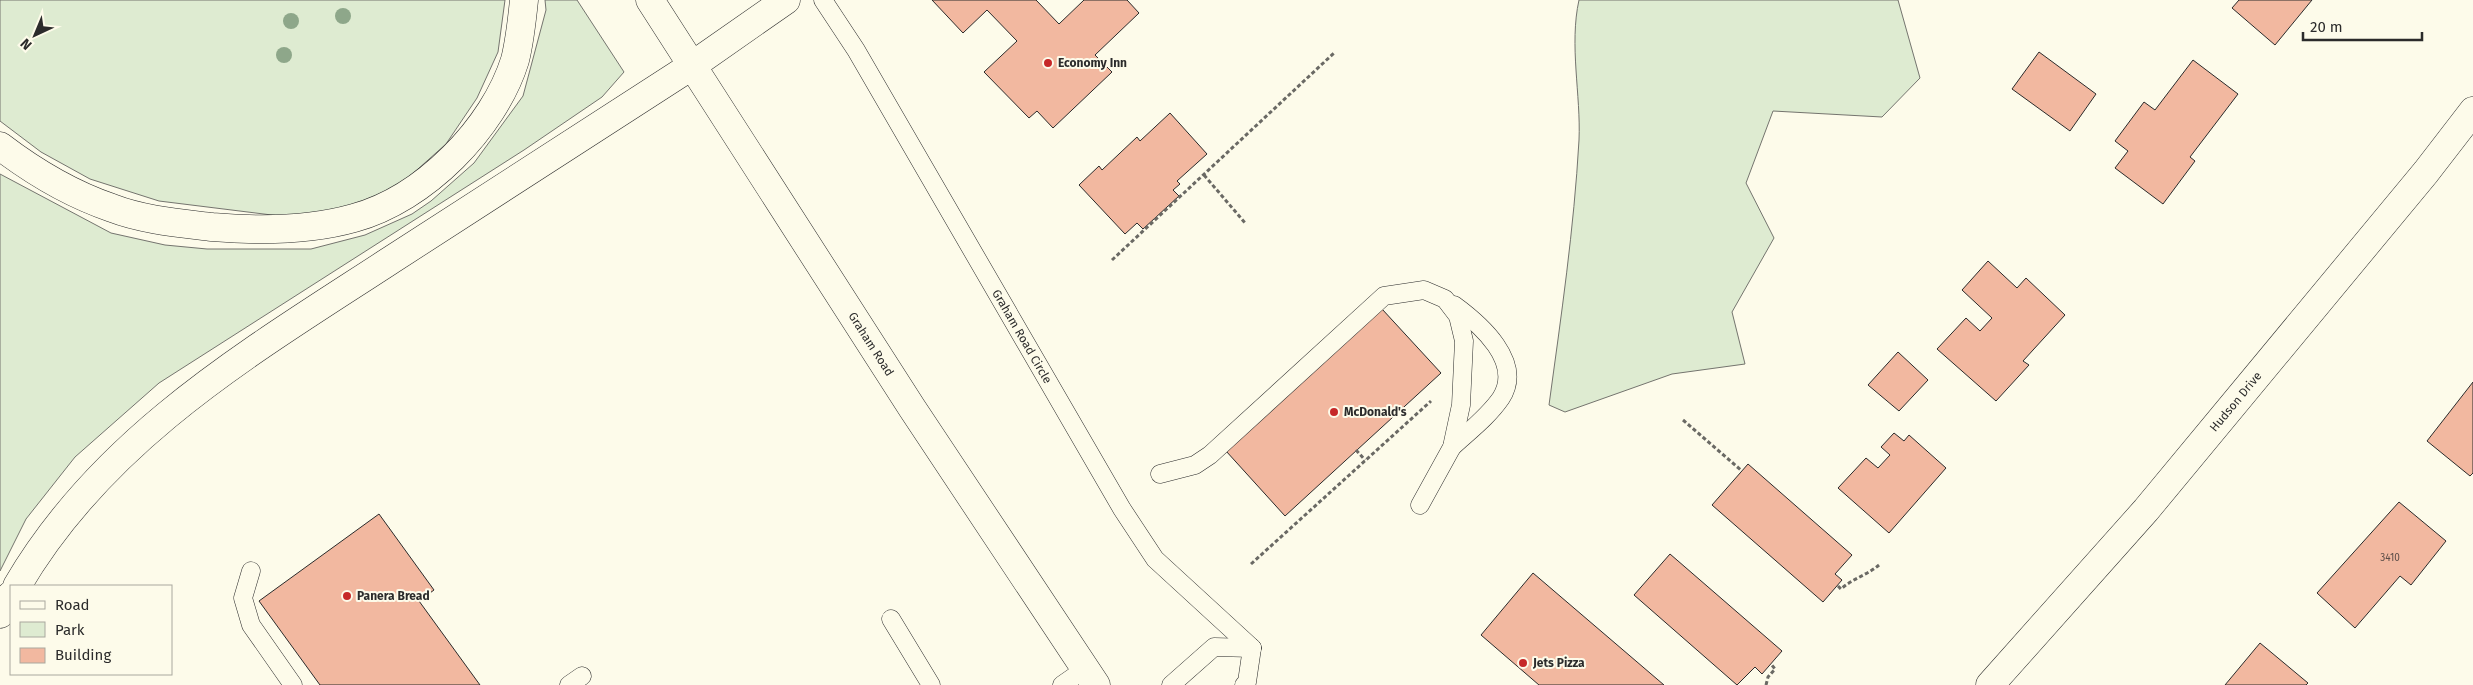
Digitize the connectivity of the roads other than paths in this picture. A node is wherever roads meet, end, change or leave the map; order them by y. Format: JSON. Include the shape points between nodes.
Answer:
{"nodes":[{"id":1,"x":524,"y":0,"type":"edge"},
{"id":2,"x":650,"y":0,"type":"edge"},
{"id":3,"x":786,"y":0,"type":"edge"},
{"id":4,"x":823,"y":0,"type":"edge"},
{"id":5,"x":693,"y":65,"type":"junction"},
{"id":6,"x":2473,"y":111,"type":"edge"},
{"id":7,"x":0,"y":146,"type":"edge"},
{"id":8,"x":1445,"y":299,"type":"junction"},
{"id":9,"x":1452,"y":448,"type":"junction"},
{"id":10,"x":1160,"y":474,"type":"dead end"},
{"id":11,"x":1420,"y":505,"type":"dead end"},
{"id":12,"x":251,"y":571,"type":"dead end"},
{"id":13,"x":17,"y":585,"type":"edge"},
{"id":14,"x":10,"y":597,"type":"edge"},
{"id":15,"x":0,"y":614,"type":"edge"},
{"id":16,"x":891,"y":619,"type":"dead end"},
{"id":17,"x":1252,"y":648,"type":"junction"},
{"id":18,"x":1090,"y":677,"type":"edge"},
{"id":19,"x":293,"y":685,"type":"edge"},
{"id":20,"x":931,"y":685,"type":"edge"},
{"id":21,"x":1062,"y":685,"type":"edge"},
{"id":22,"x":1171,"y":685,"type":"edge"},
{"id":23,"x":1244,"y":685,"type":"edge"},
{"id":24,"x":1990,"y":685,"type":"edge"}],
"edges":[{"from":1,"to":7,"type":"main road","via":[[514,60],[505,86],[468,141],[420,186],[356,218],[282,229],[232,229],[151,218],[113,209],[75,194]]},
{"from":2,"to":5,"type":"main road","name":"Graham Road"},
{"from":3,"to":5,"type":"main road"},
{"from":4,"to":17,"type":"lane","name":"Graham Road Circle","via":[[856,50],[1122,509],[1155,559]]},
{"from":5,"to":13,"type":"main road","via":[[234,362],[148,429],[103,471],[66,515]]},
{"from":5,"to":18,"type":"main road","name":"Graham Road","via":[[912,408]]},
{"from":6,"to":24,"type":"main road","name":"Hudson Drive","via":[[2146,510]]},
{"from":8,"to":9,"type":"lane","via":[[1458,316],[1464,341],[1461,405]]},
{"from":8,"to":9,"type":"lane","via":[[1468,315],[1489,336],[1506,368],[1502,397]]},
{"from":8,"to":10,"type":"lane","via":[[1424,290],[1384,296],[1210,455],[1195,465]]},
{"from":9,"to":11,"type":"lane"},
{"from":12,"to":19,"type":"lane","via":[[243,598],[251,625]]},
{"from":14,"to":15,"type":"main road"},
{"from":16,"to":20,"type":"lane"},
{"from":17,"to":22,"type":"lane","via":[[1214,647]]},
{"from":17,"to":23,"type":"lane"},
{"from":18,"to":21,"type":"lane"}]}
